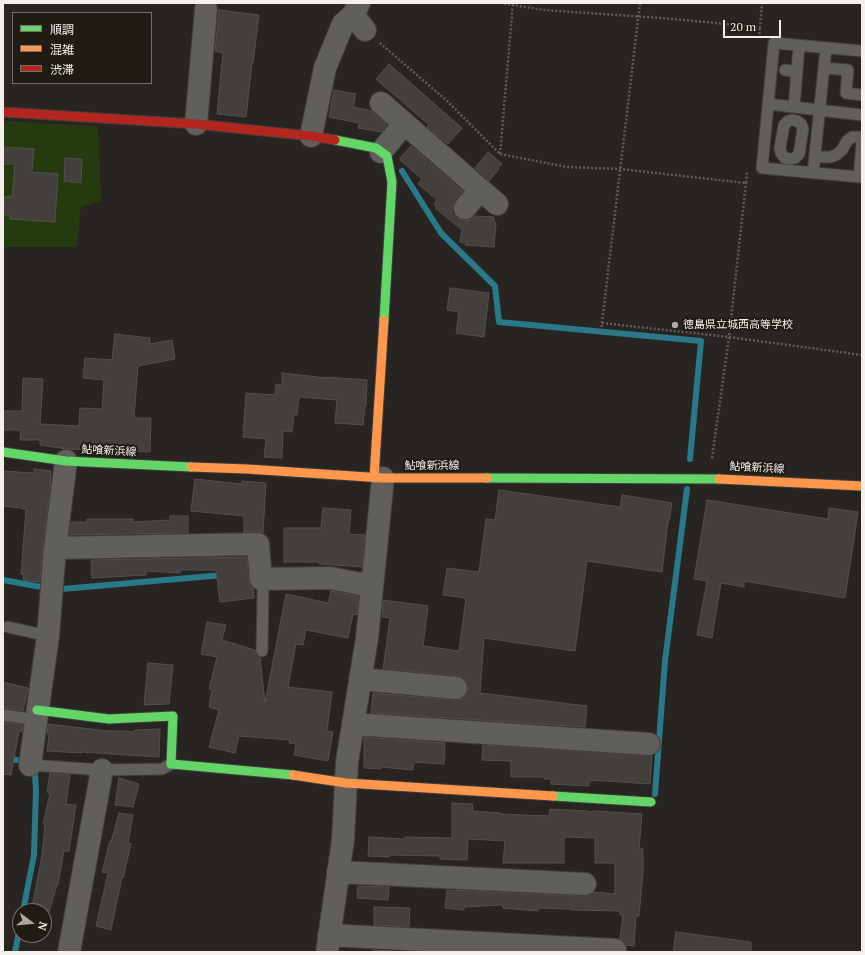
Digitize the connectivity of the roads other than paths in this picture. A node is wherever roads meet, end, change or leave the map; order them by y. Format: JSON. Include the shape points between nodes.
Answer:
{"nodes":[{"id":1,"x":206,"y":9,"type":"dead end"},
{"id":2,"x":359,"y":16,"type":"edge"},
{"id":3,"x":799,"y":46,"type":"junction"},
{"id":4,"x":826,"y":48,"type":"junction"},
{"id":5,"x":862,"y":51,"type":"edge"},
{"id":6,"x":824,"y":68,"type":"junction"},
{"id":7,"x":785,"y":70,"type":"dead end"},
{"id":8,"x":797,"y":72,"type":"junction"},
{"id":9,"x":862,"y":95,"type":"edge"},
{"id":10,"x":381,"y":103,"type":"dead end"},
{"id":11,"x":768,"y":104,"type":"junction"},
{"id":12,"x":794,"y":107,"type":"junction"},
{"id":13,"x":819,"y":110,"type":"junction"},
{"id":14,"x":3,"y":112,"type":"edge"},
{"id":15,"x":862,"y":115,"type":"edge"},
{"id":16,"x":196,"y":124,"type":"junction"},
{"id":17,"x":404,"y":124,"type":"junction"},
{"id":18,"x":311,"y":136,"type":"junction"},
{"id":19,"x":765,"y":136,"type":"junction"},
{"id":20,"x":862,"y":137,"type":"edge"},
{"id":21,"x":782,"y":138,"type":"junction"},
{"id":22,"x":802,"y":140,"type":"junction"},
{"id":23,"x":816,"y":142,"type":"junction"},
{"id":24,"x":862,"y":143,"type":"edge"},
{"id":25,"x":381,"y":152,"type":"junction"},
{"id":26,"x":815,"y":157,"type":"junction"},
{"id":27,"x":813,"y":173,"type":"junction"},
{"id":28,"x":480,"y":190,"type":"junction"},
{"id":29,"x":497,"y":204,"type":"dead end"},
{"id":30,"x":465,"y":208,"type":"dead end"},
{"id":31,"x":3,"y":452,"type":"edge"},
{"id":32,"x":66,"y":461,"type":"junction"},
{"id":33,"x":379,"y":478,"type":"junction"},
{"id":34,"x":862,"y":486,"type":"edge"},
{"id":35,"x":55,"y":548,"type":"junction"},
{"id":36,"x":261,"y":579,"type":"junction"},
{"id":37,"x":372,"y":586,"type":"junction"},
{"id":38,"x":8,"y":627,"type":"dead end"},
{"id":39,"x":48,"y":636,"type":"junction"},
{"id":40,"x":262,"y":652,"type":"dead end"},
{"id":41,"x":360,"y":679,"type":"junction"},
{"id":42,"x":456,"y":688,"type":"dead end"},
{"id":43,"x":3,"y":715,"type":"edge"},
{"id":44,"x":36,"y":715,"type":"junction"},
{"id":45,"x":353,"y":724,"type":"junction"},
{"id":46,"x":649,"y":744,"type":"dead end"},
{"id":47,"x":30,"y":764,"type":"joint"},
{"id":48,"x":172,"y":764,"type":"junction"},
{"id":49,"x":102,"y":770,"type":"junction"},
{"id":50,"x":346,"y":783,"type":"junction"},
{"id":51,"x":651,"y":802,"type":"dead end"},
{"id":52,"x":338,"y":872,"type":"junction"},
{"id":53,"x":585,"y":884,"type":"dead end"},
{"id":54,"x":328,"y":943,"type":"edge"},
{"id":55,"x":540,"y":949,"type":"edge"},
{"id":56,"x":580,"y":950,"type":"edge"},
{"id":57,"x":615,"y":950,"type":"dead end"},
{"id":58,"x":69,"y":952,"type":"edge"}],
"edges":[{"from":1,"to":16,"type":"street"},
{"from":2,"to":18,"type":"street","via":[[342,24],[325,68]]},
{"from":3,"to":4,"type":"lane"},
{"from":3,"to":8,"type":"lane"},
{"from":3,"to":11,"type":"lane","via":[[774,43]]},
{"from":4,"to":5,"type":"lane"},
{"from":4,"to":6,"type":"lane"},
{"from":6,"to":9,"type":"lane","via":[[848,70],[846,93]]},
{"from":6,"to":13,"type":"lane"},
{"from":7,"to":8,"type":"lane"},
{"from":8,"to":12,"type":"lane"},
{"from":10,"to":17,"type":"street"},
{"from":11,"to":12,"type":"lane"},
{"from":11,"to":19,"type":"lane"},
{"from":12,"to":13,"type":"lane"},
{"from":13,"to":15,"type":"lane"},
{"from":13,"to":23,"type":"lane"},
{"from":14,"to":16,"type":"street"},
{"from":16,"to":18,"type":"street"},
{"from":17,"to":25,"type":"street"},
{"from":17,"to":28,"type":"street"},
{"from":18,"to":25,"type":"street","via":[[376,148]]},
{"from":19,"to":21,"type":"lane"},
{"from":19,"to":27,"type":"lane","via":[[762,168]]},
{"from":20,"to":26,"type":"lane","via":[[852,137],[836,156]]},
{"from":21,"to":22,"type":"lane"},
{"from":21,"to":22,"type":"lane","via":[[784,125],[792,120],[801,124]]},
{"from":21,"to":22,"type":"lane","via":[[781,153],[784,158],[790,159],[796,158],[799,154]]},
{"from":22,"to":23,"type":"lane"},
{"from":23,"to":26,"type":"lane"},
{"from":24,"to":27,"type":"lane","via":[[859,177]]},
{"from":25,"to":33,"type":"street","via":[[387,156],[392,182]]},
{"from":26,"to":27,"type":"lane"},
{"from":28,"to":29,"type":"street"},
{"from":28,"to":30,"type":"street"},
{"from":31,"to":32,"type":"street","name":"鮎喰新浜線"},
{"from":32,"to":33,"type":"street","name":"鮎喰新浜線"},
{"from":32,"to":35,"type":"street"},
{"from":33,"to":34,"type":"street","name":"鮎喰新浜線","via":[[709,478]]},
{"from":33,"to":37,"type":"street"},
{"from":35,"to":36,"type":"street","via":[[258,544]]},
{"from":35,"to":39,"type":"street"},
{"from":36,"to":37,"type":"street","via":[[330,578]]},
{"from":36,"to":40,"type":"lane"},
{"from":37,"to":41,"type":"street"},
{"from":38,"to":39,"type":"lane"},
{"from":39,"to":44,"type":"street"},
{"from":41,"to":42,"type":"street"},
{"from":41,"to":45,"type":"street"},
{"from":43,"to":44,"type":"lane"},
{"from":44,"to":47,"type":"street"},
{"from":44,"to":48,"type":"street","via":[[108,719],[173,716]]},
{"from":45,"to":46,"type":"street"},
{"from":45,"to":50,"type":"street"},
{"from":47,"to":49,"type":"lane"},
{"from":48,"to":49,"type":"lane","via":[[162,769]]},
{"from":48,"to":50,"type":"street","via":[[284,774]]},
{"from":49,"to":58,"type":"street"},
{"from":50,"to":51,"type":"street"},
{"from":50,"to":52,"type":"street","via":[[343,840]]},
{"from":52,"to":53,"type":"street"},
{"from":52,"to":54,"type":"street"},
{"from":54,"to":55,"type":"street"},
{"from":55,"to":56,"type":"street"},
{"from":56,"to":57,"type":"street"}]}
